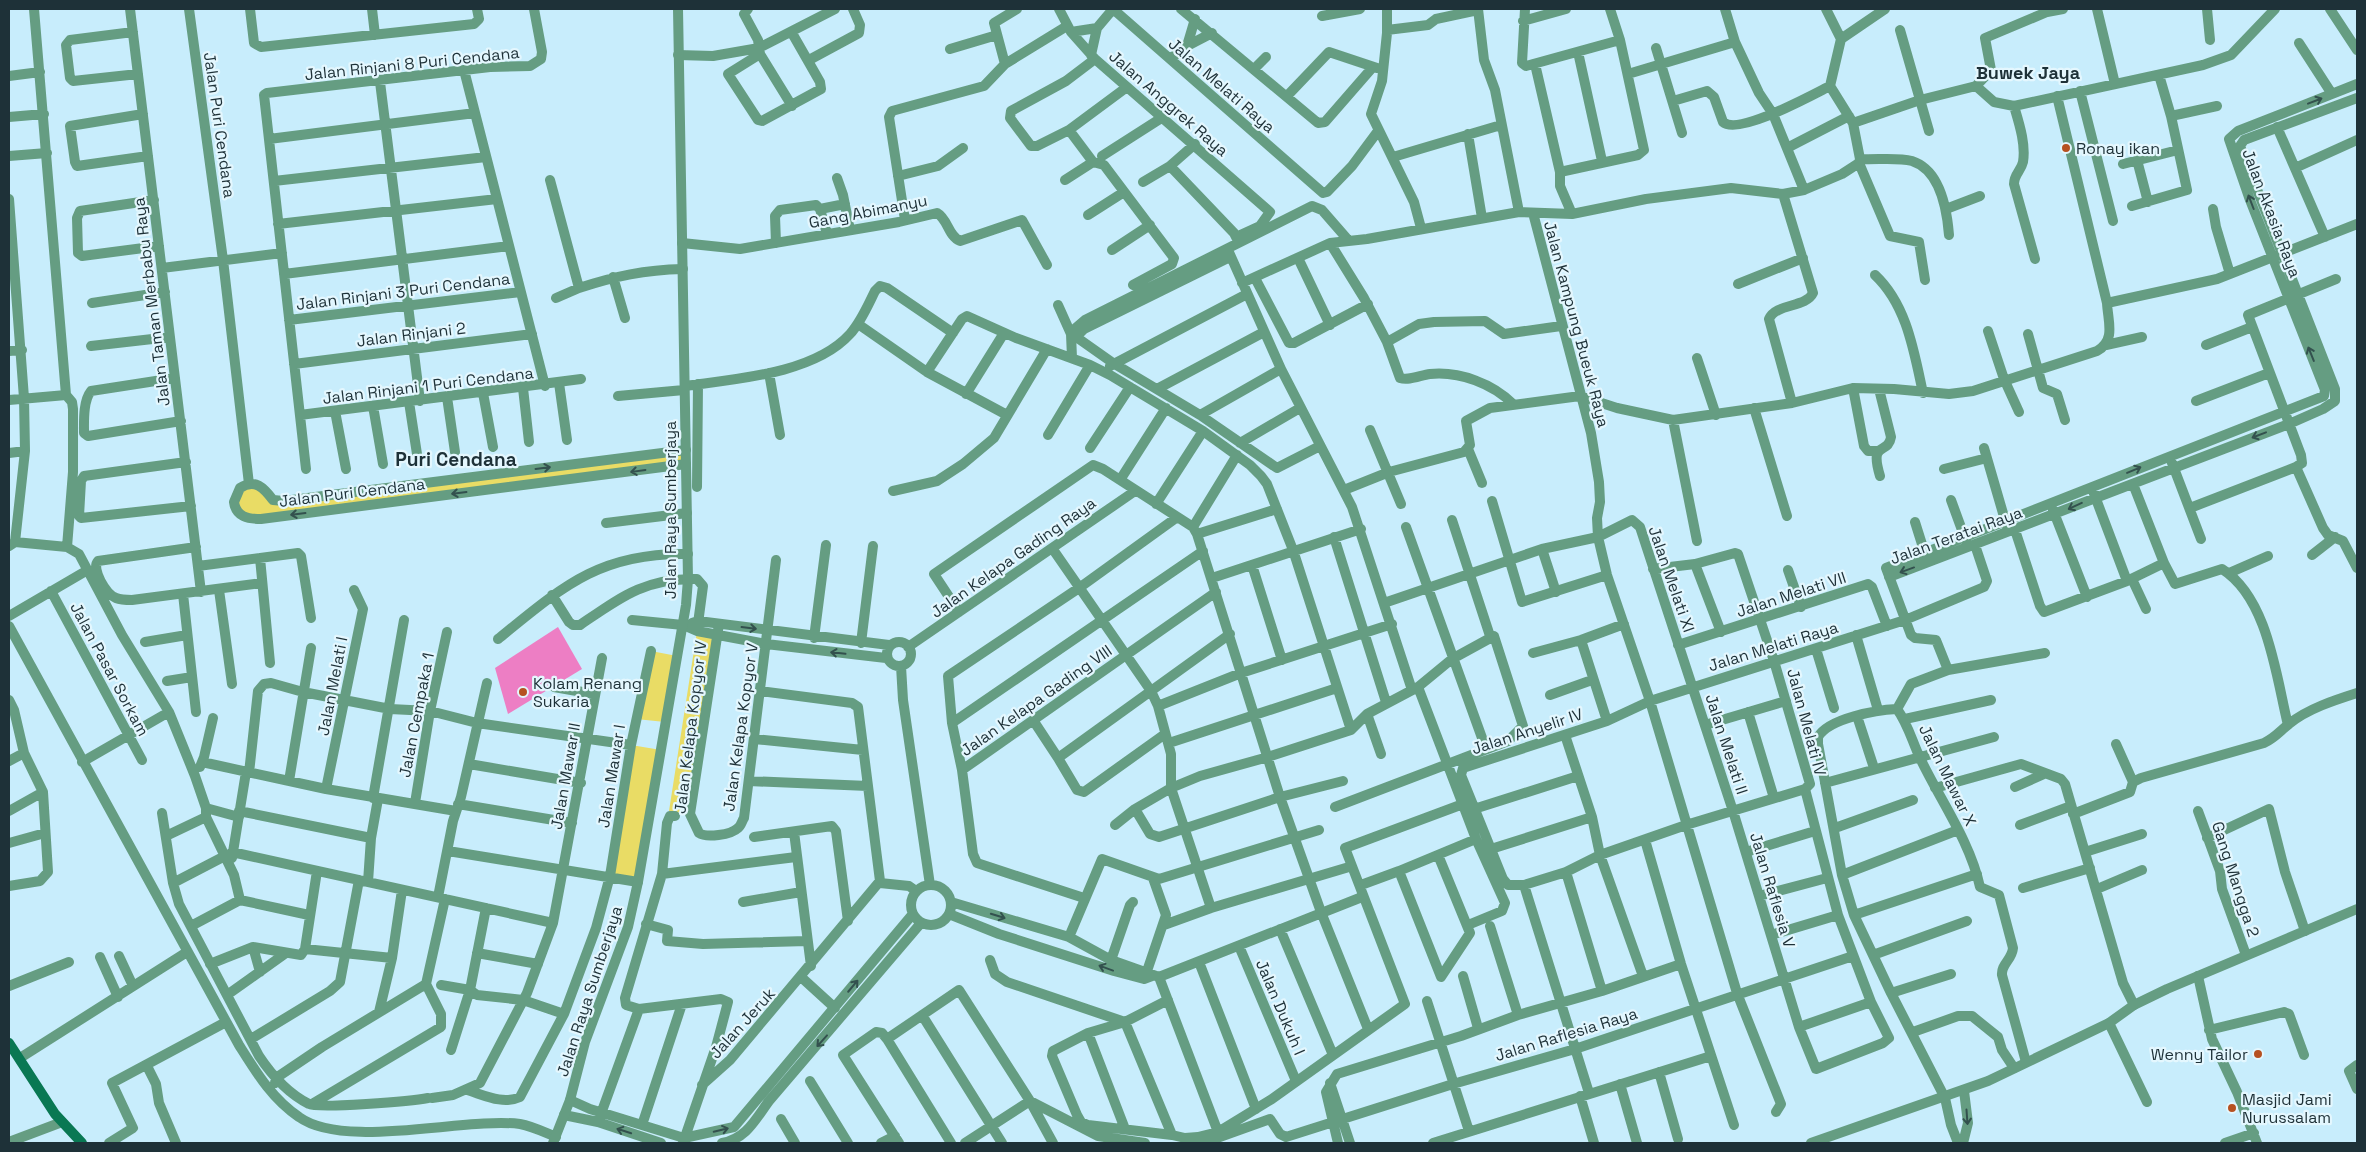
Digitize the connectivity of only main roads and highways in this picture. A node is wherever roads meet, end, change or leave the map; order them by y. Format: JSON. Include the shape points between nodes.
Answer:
{"nodes":[{"id":1,"x":9,"y":1043,"type":"edge"},
{"id":2,"x":82,"y":1143,"type":"edge"}],
"edges":[{"from":1,"to":2,"type":"main road","via":[[62,1122]]}]}
